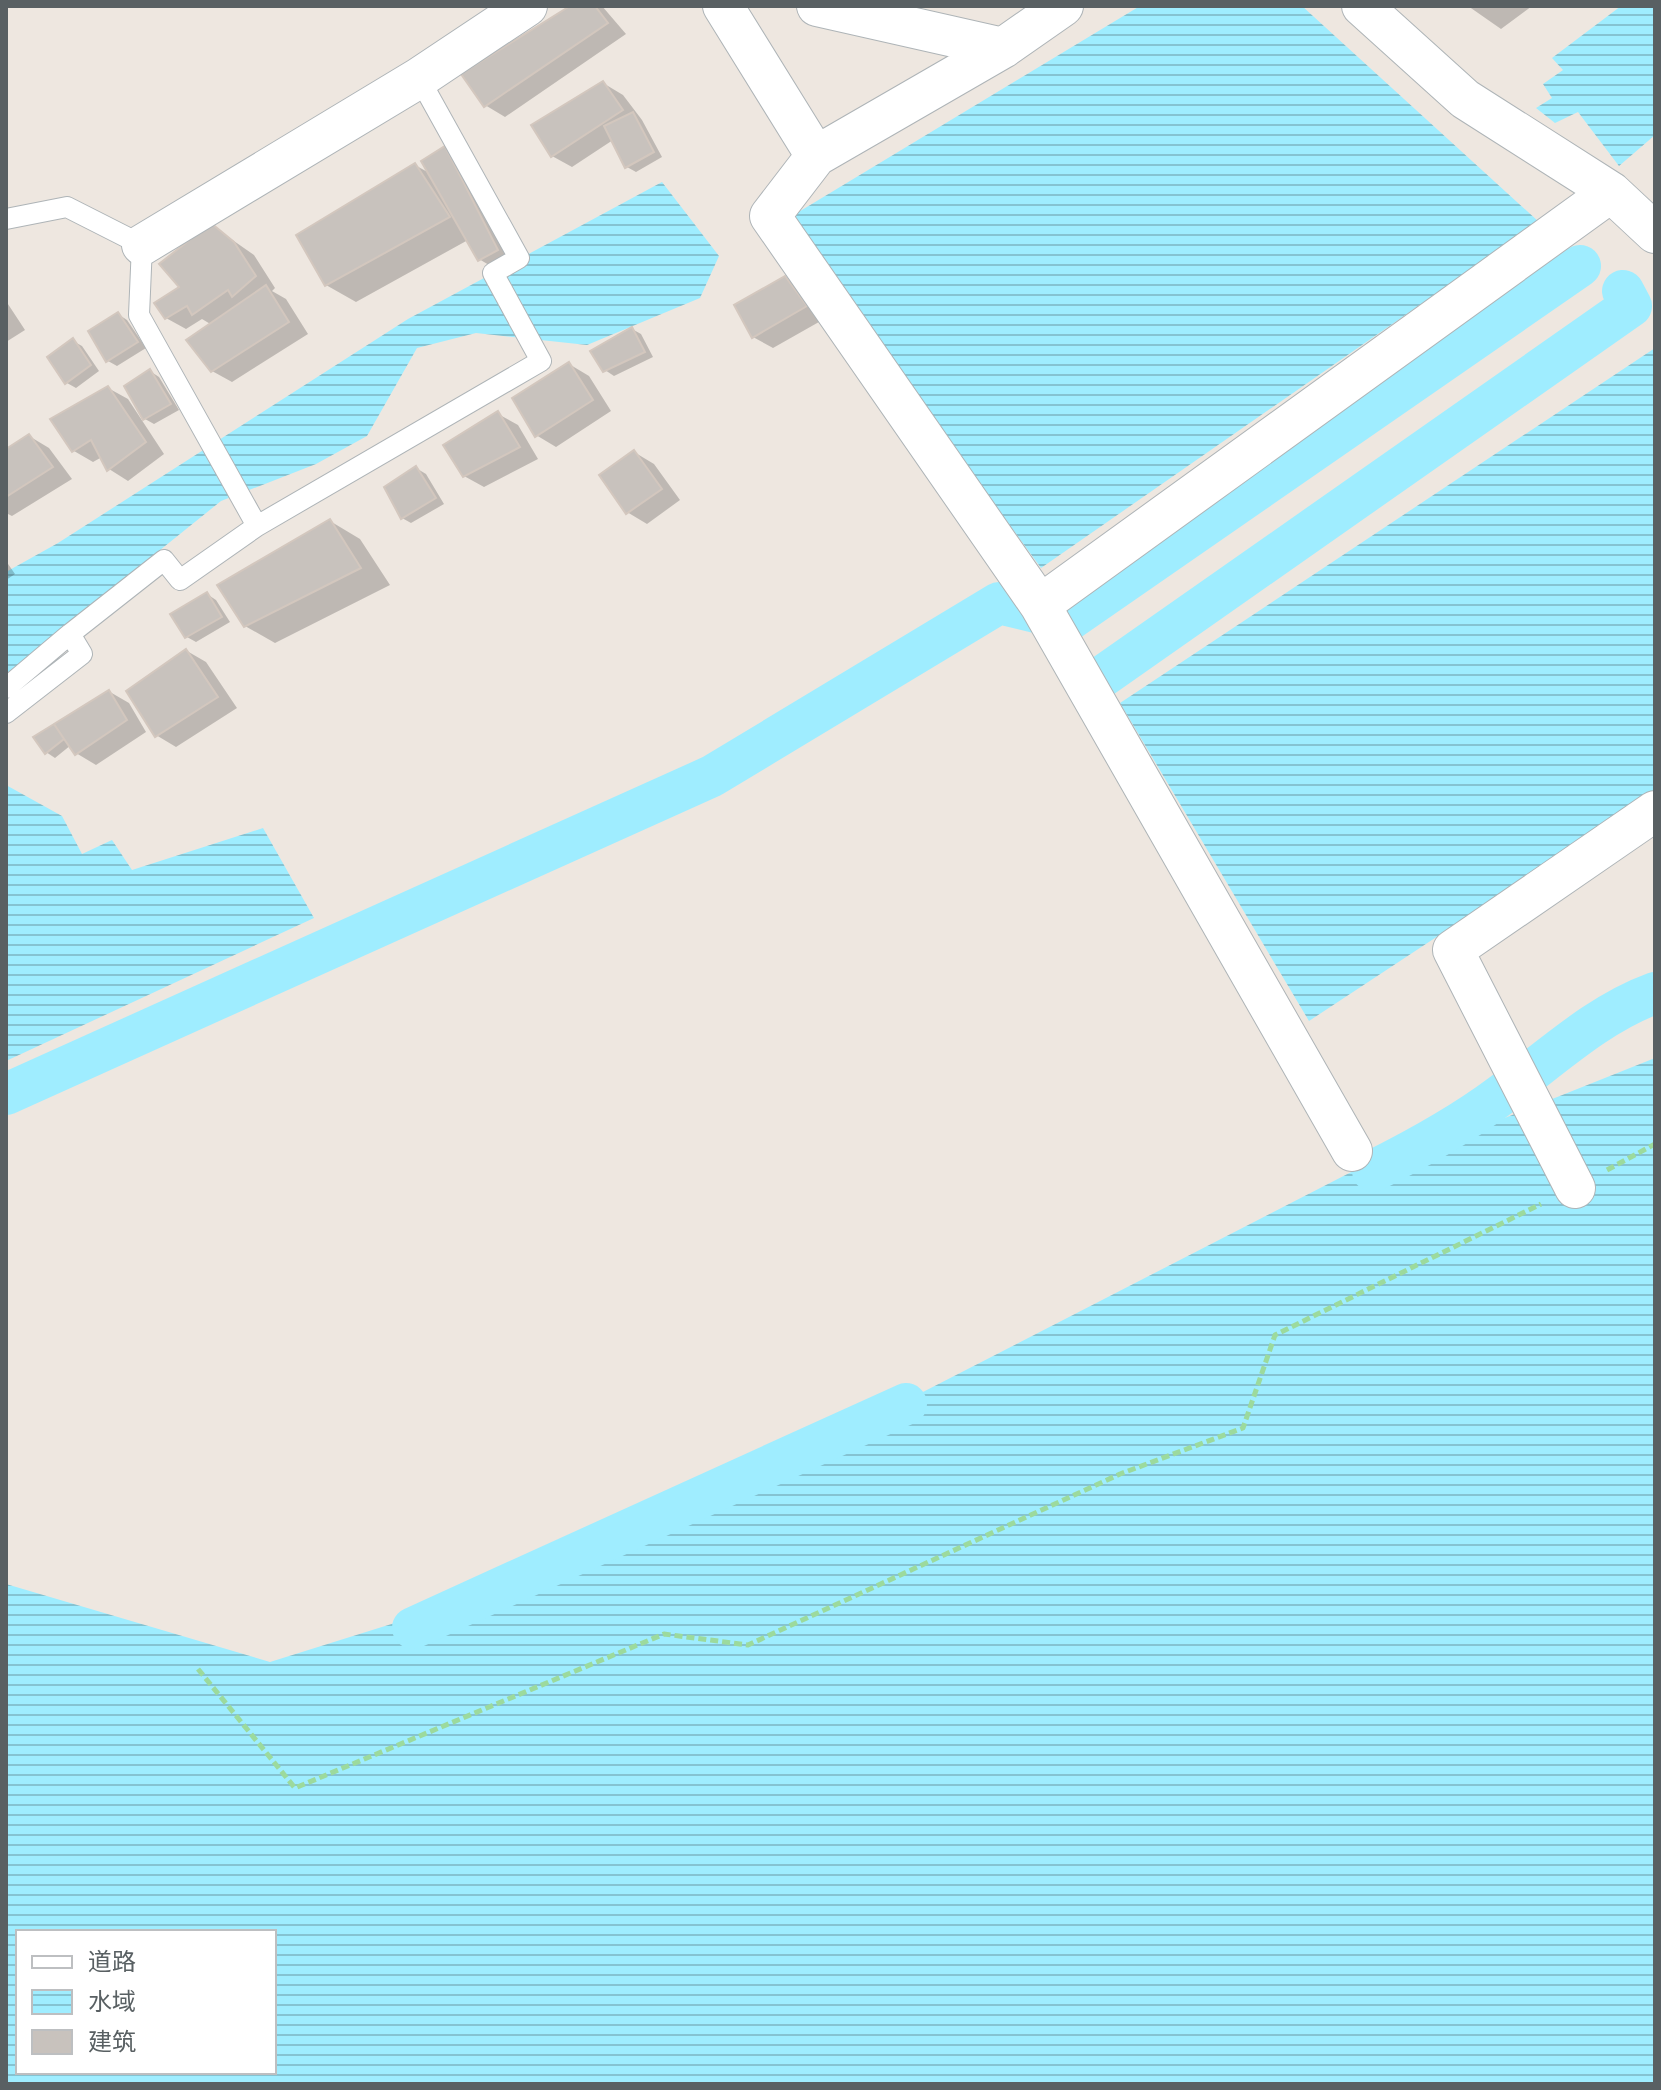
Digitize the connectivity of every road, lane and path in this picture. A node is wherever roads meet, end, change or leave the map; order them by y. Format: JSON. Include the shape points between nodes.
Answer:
{"nodes":[{"id":1,"x":527,"y":6,"type":"edge"},
{"id":2,"x":723,"y":6,"type":"edge"},
{"id":3,"x":817,"y":6,"type":"edge"},
{"id":4,"x":1063,"y":6,"type":"edge"},
{"id":5,"x":1362,"y":6,"type":"edge"},
{"id":6,"x":1003,"y":48,"type":"junction"},
{"id":7,"x":419,"y":78,"type":"junction"},
{"id":8,"x":816,"y":156,"type":"junction"},
{"id":9,"x":1611,"y":192,"type":"junction"},
{"id":10,"x":6,"y":219,"type":"edge"},
{"id":11,"x":1655,"y":233,"type":"edge"},
{"id":12,"x":142,"y":245,"type":"junction"},
{"id":13,"x":257,"y":526,"type":"junction"},
{"id":14,"x":1040,"y":605,"type":"junction"},
{"id":15,"x":70,"y":634,"type":"junction"},
{"id":16,"x":6,"y":688,"type":"edge"},
{"id":17,"x":6,"y":713,"type":"edge"},
{"id":18,"x":1655,"y":811,"type":"edge"},
{"id":19,"x":1655,"y":1144,"type":"edge"},
{"id":20,"x":1352,"y":1151,"type":"dead end"},
{"id":21,"x":1575,"y":1188,"type":"junction"},
{"id":22,"x":198,"y":1669,"type":"dead end"}],
"edges":[{"from":1,"to":7,"type":"street"},
{"from":2,"to":8,"type":"street"},
{"from":3,"to":6,"type":"street"},
{"from":4,"to":6,"type":"street"},
{"from":5,"to":9,"type":"street","via":[[1465,99]]},
{"from":6,"to":8,"type":"street"},
{"from":7,"to":12,"type":"street"},
{"from":7,"to":13,"type":"lane","via":[[519,258],[493,273],[541,361]]},
{"from":8,"to":14,"type":"street","via":[[770,216]]},
{"from":9,"to":11,"type":"street"},
{"from":9,"to":14,"type":"street"},
{"from":10,"to":12,"type":"lane","via":[[67,207]]},
{"from":12,"to":13,"type":"lane","via":[[139,315]]},
{"from":13,"to":15,"type":"lane","via":[[180,580],[164,560]]},
{"from":14,"to":20,"type":"street"},
{"from":15,"to":16,"type":"lane"},
{"from":15,"to":17,"type":"lane","via":[[82,654]]},
{"from":18,"to":21,"type":"street","via":[[1453,950]]},
{"from":19,"to":21,"type":"path"},
{"from":21,"to":22,"type":"path","via":[[1275,1335],[1243,1428],[1120,1474],[748,1645],[664,1634],[295,1788]]}]}
